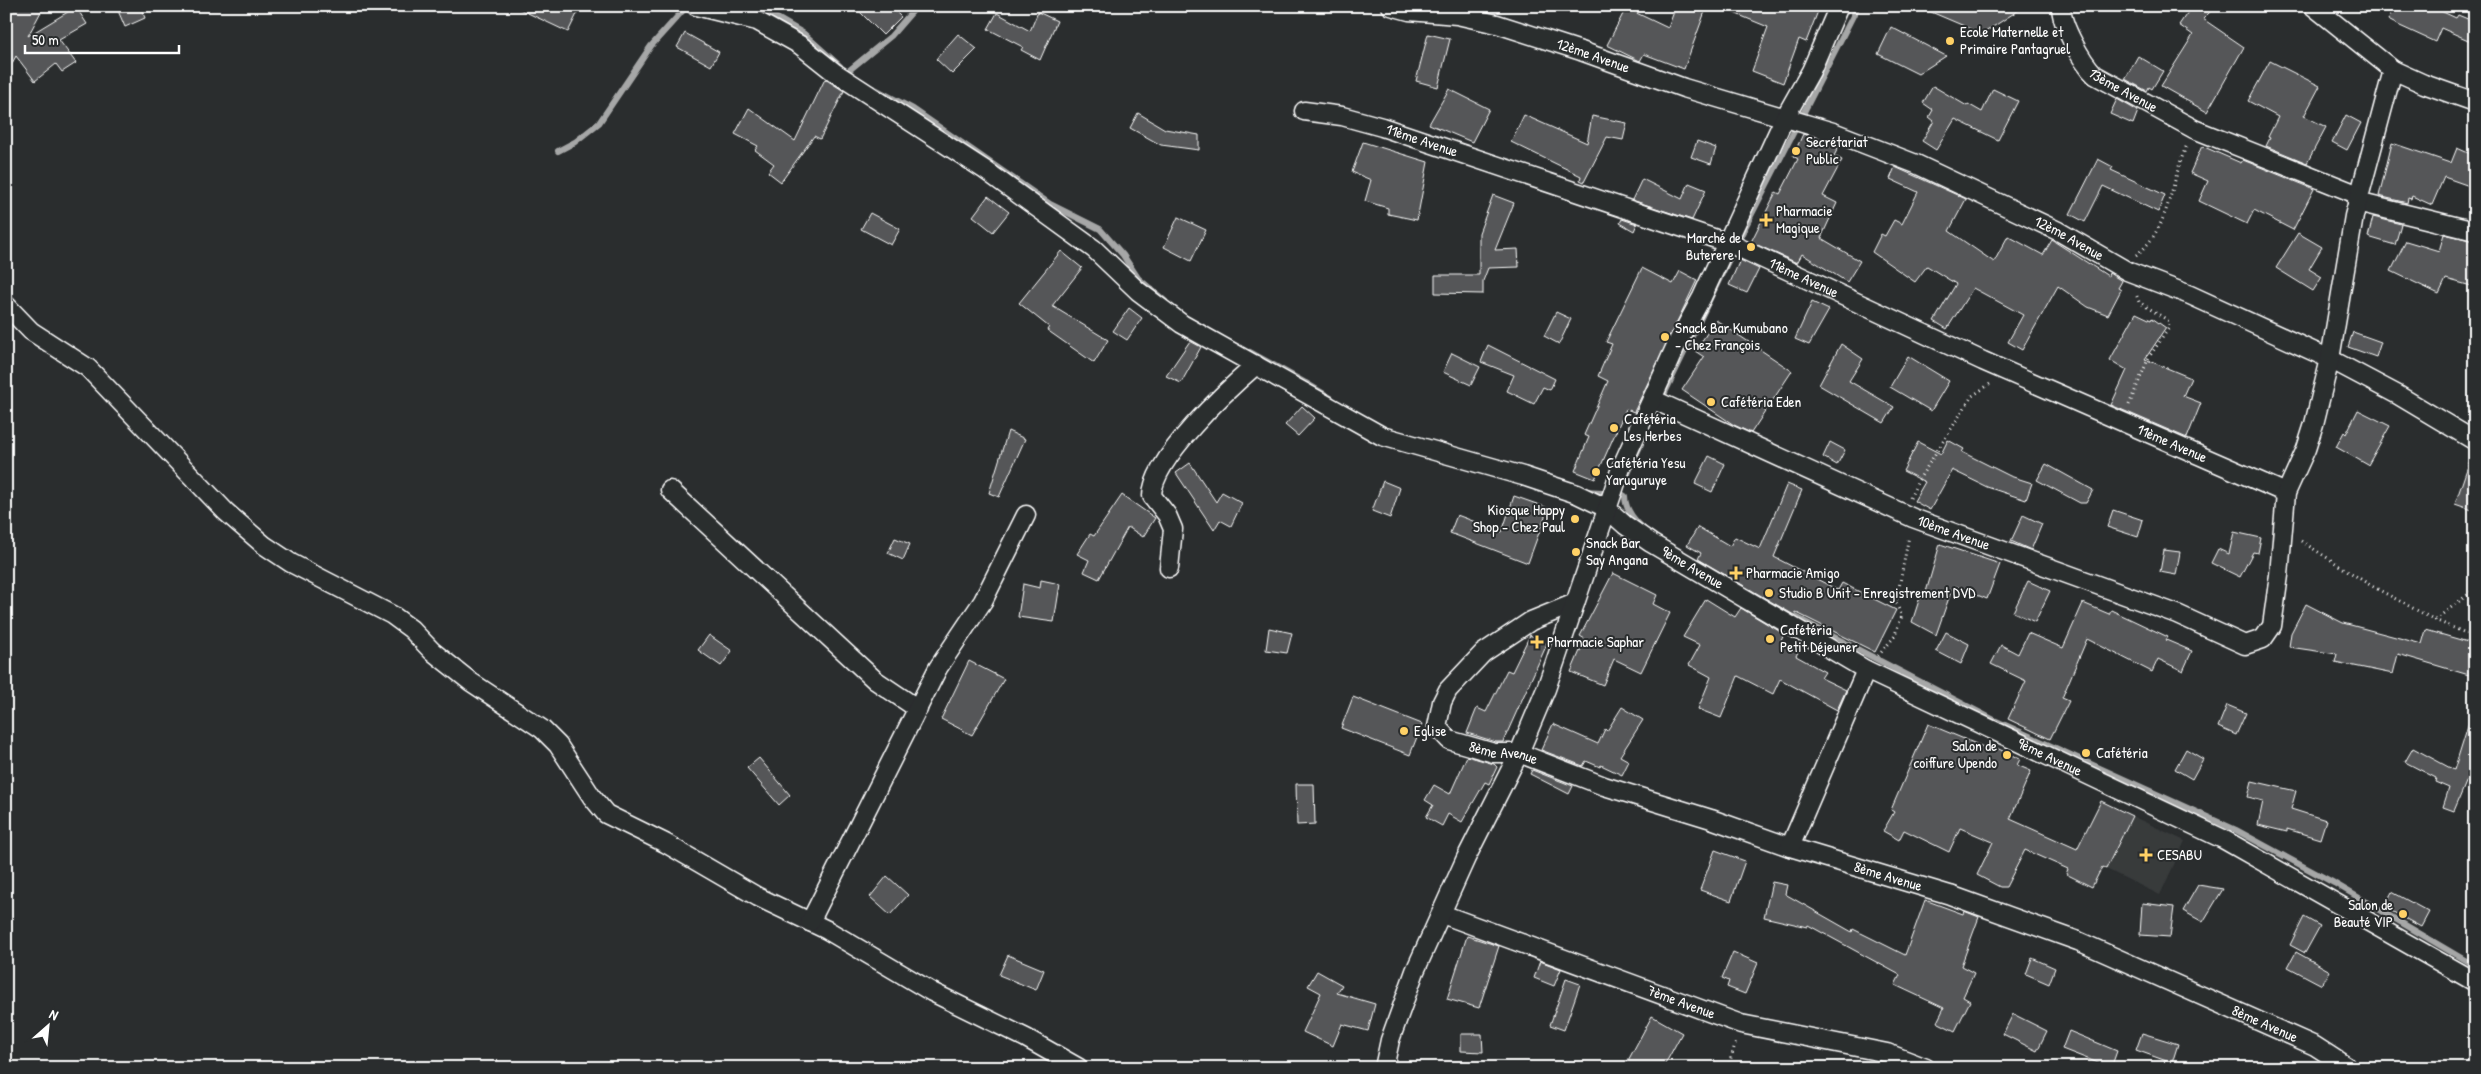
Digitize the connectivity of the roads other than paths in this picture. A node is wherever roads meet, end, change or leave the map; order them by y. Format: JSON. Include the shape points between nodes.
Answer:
{"nodes":[{"id":1,"x":1392,"y":6,"type":"edge"},
{"id":2,"x":1839,"y":6,"type":"edge"},
{"id":3,"x":2061,"y":6,"type":"edge"},
{"id":4,"x":2313,"y":6,"type":"edge"},
{"id":5,"x":702,"y":8,"type":"edge"},
{"id":6,"x":2393,"y":70,"type":"junction"},
{"id":7,"x":2475,"y":102,"type":"edge"},
{"id":8,"x":1304,"y":111,"type":"dead end"},
{"id":9,"x":1794,"y":120,"type":"junction"},
{"id":10,"x":2358,"y":198,"type":"junction"},
{"id":11,"x":2475,"y":231,"type":"edge"},
{"id":12,"x":1735,"y":246,"type":"junction"},
{"id":13,"x":6,"y":305,"type":"edge"},
{"id":14,"x":2330,"y":359,"type":"junction"},
{"id":15,"x":1256,"y":365,"type":"junction"},
{"id":16,"x":1659,"y":402,"type":"junction"},
{"id":17,"x":2475,"y":441,"type":"edge"},
{"id":18,"x":670,"y":490,"type":"dead end"},
{"id":19,"x":2286,"y":493,"type":"junction"},
{"id":20,"x":1610,"y":497,"type":"junction"},
{"id":21,"x":1026,"y":515,"type":"dead end"},
{"id":22,"x":1169,"y":568,"type":"dead end"},
{"id":23,"x":1575,"y":603,"type":"junction"},
{"id":24,"x":1866,"y":670,"type":"junction"},
{"id":25,"x":918,"y":709,"type":"junction"},
{"id":26,"x":1519,"y":753,"type":"junction"},
{"id":27,"x":1790,"y":847,"type":"junction"},
{"id":28,"x":1442,"y":914,"type":"junction"},
{"id":29,"x":810,"y":922,"type":"junction"},
{"id":30,"x":2475,"y":982,"type":"edge"},
{"id":31,"x":1079,"y":1068,"type":"edge"},
{"id":32,"x":1384,"y":1068,"type":"edge"},
{"id":33,"x":1926,"y":1068,"type":"edge"},
{"id":34,"x":2349,"y":1068,"type":"edge"}],
"edges":[{"from":1,"to":9,"type":"street","name":"12ème Avenue","via":[[1497,24],[1666,82]]},
{"from":2,"to":9,"type":"street"},
{"from":3,"to":10,"type":"street","name":"13ème Avenue","via":[[2070,34],[2094,75],[2194,129]]},
{"from":4,"to":6,"type":"street"},
{"from":5,"to":15,"type":"street","name":"9ème Avenue","via":[[757,21],[800,44],[834,72],[985,170],[1094,249],[1159,309]]},
{"from":6,"to":7,"type":"street"},
{"from":6,"to":10,"type":"street"},
{"from":8,"to":12,"type":"street","name":"11ème Avenue","via":[[1382,126]]},
{"from":9,"to":12,"type":"street"},
{"from":9,"to":14,"type":"street","name":"12ème Avenue","via":[[1833,132],[1959,183],[2058,231],[2127,272],[2190,295]]},
{"from":10,"to":11,"type":"street","name":"13ème Avenue"},
{"from":10,"to":14,"type":"street"},
{"from":12,"to":16,"type":"street","via":[[1678,341]]},
{"from":12,"to":19,"type":"street","name":"11ème Avenue","via":[[1974,357]]},
{"from":13,"to":29,"type":"street","via":[[31,330],[88,368],[226,512],[264,545],[392,615],[472,682],[542,729],[558,745],[606,814]]},
{"from":14,"to":17,"type":"street","name":"12ème Avenue"},
{"from":14,"to":19,"type":"street","via":[[2306,449]]},
{"from":15,"to":20,"type":"street","name":"9ème Avenue","via":[[1382,436],[1577,494]]},
{"from":15,"to":22,"type":"street","via":[[1229,388],[1200,420],[1155,479],[1152,496],[1173,529]]},
{"from":16,"to":19,"type":"street","name":"10ème Avenue","via":[[1912,518],[2177,614],[2245,645],[2263,639],[2272,626]]},
{"from":16,"to":20,"type":"street"},
{"from":18,"to":25,"type":"street","via":[[875,680]]},
{"from":20,"to":23,"type":"street"},
{"from":20,"to":24,"type":"street","name":"9ème Avenue","via":[[1625,525],[1651,543]]},
{"from":21,"to":25,"type":"street","via":[[984,601],[938,668]]},
{"from":23,"to":26,"type":"street","via":[[1546,689]]},
{"from":23,"to":26,"type":"street","name":"8ème Avenue","via":[[1531,621],[1483,653],[1448,690],[1442,702],[1438,727],[1448,740],[1494,753]]},
{"from":24,"to":27,"type":"street"},
{"from":24,"to":30,"type":"street","name":"9ème Avenue","via":[[2223,839]]},
{"from":25,"to":29,"type":"street"},
{"from":26,"to":27,"type":"street","name":"8ème Avenue","via":[[1604,786]]},
{"from":26,"to":28,"type":"street","via":[[1466,858]]},
{"from":27,"to":34,"type":"street","name":"8ème Avenue","via":[[1950,895],[2078,942],[2315,1046]]},
{"from":28,"to":32,"type":"street","via":[[1415,971],[1390,1040]]},
{"from":28,"to":33,"type":"street","name":"7ème Avenue","via":[[1741,1024],[1887,1053]]},
{"from":29,"to":31,"type":"street","via":[[932,992]]}]}
